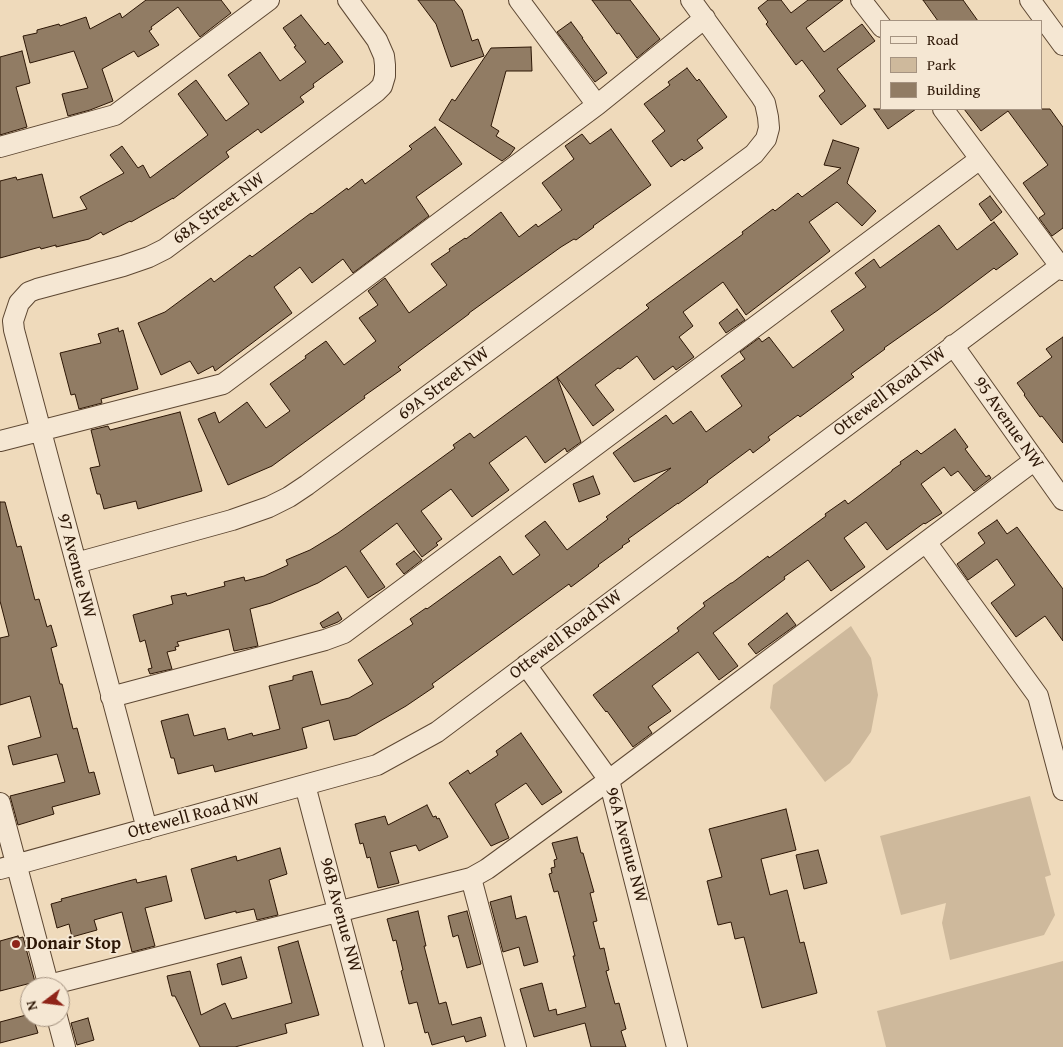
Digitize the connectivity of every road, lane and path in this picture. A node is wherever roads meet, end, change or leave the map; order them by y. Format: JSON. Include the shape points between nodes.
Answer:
{"nodes":[{"id":1,"x":269,"y":0,"type":"edge"},
{"id":2,"x":348,"y":0,"type":"edge"},
{"id":3,"x":519,"y":0,"type":"edge"},
{"id":4,"x":691,"y":0,"type":"edge"},
{"id":5,"x":861,"y":0,"type":"edge"},
{"id":6,"x":1030,"y":0,"type":"edge"},
{"id":7,"x":705,"y":18,"type":"junction"},
{"id":8,"x":880,"y":25,"type":"edge"},
{"id":9,"x":1063,"y":45,"type":"edge"},
{"id":10,"x":597,"y":105,"type":"junction"},
{"id":11,"x":943,"y":110,"type":"edge"},
{"id":12,"x":0,"y":147,"type":"edge"},
{"id":13,"x":980,"y":159,"type":"junction"},
{"id":14,"x":1062,"y":266,"type":"edge"},
{"id":15,"x":19,"y":302,"type":"joint"},
{"id":16,"x":953,"y":345,"type":"junction"},
{"id":17,"x":41,"y":430,"type":"junction"},
{"id":18,"x":0,"y":441,"type":"edge"},
{"id":19,"x":1034,"y":460,"type":"junction"},
{"id":20,"x":1063,"y":500,"type":"edge"},
{"id":21,"x":926,"y":542,"type":"junction"},
{"id":22,"x":76,"y":563,"type":"junction"},
{"id":23,"x":526,"y":665,"type":"junction"},
{"id":24,"x":111,"y":697,"type":"junction"},
{"id":25,"x":609,"y":780,"type":"junction"},
{"id":26,"x":305,"y":785,"type":"junction"},
{"id":27,"x":1063,"y":790,"type":"edge"},
{"id":28,"x":0,"y":803,"type":"edge"},
{"id":29,"x":147,"y":829,"type":"junction"},
{"id":30,"x":8,"y":866,"type":"edge"},
{"id":31,"x":470,"y":878,"type":"junction"},
{"id":32,"x":339,"y":911,"type":"junction"},
{"id":33,"x":46,"y":977,"type":"edge"},
{"id":34,"x":70,"y":981,"type":"edge"},
{"id":35,"x":60,"y":1027,"type":"edge"},
{"id":36,"x":65,"y":1047,"type":"edge"},
{"id":37,"x":373,"y":1047,"type":"edge"},
{"id":38,"x":516,"y":1047,"type":"edge"},
{"id":39,"x":677,"y":1047,"type":"edge"}],
"edges":[{"from":1,"to":12,"type":"street","via":[[115,115]]},
{"from":2,"to":15,"type":"street","name":"68A Street NW","via":[[377,40],[384,56],[385,76],[376,92],[165,249],[123,266],[37,289]]},
{"from":3,"to":10,"type":"street"},
{"from":4,"to":7,"type":"street"},
{"from":5,"to":8,"type":"street"},
{"from":6,"to":9,"type":"street"},
{"from":7,"to":10,"type":"street"},
{"from":7,"to":22,"type":"street","name":"69A Street NW","via":[[765,103],[769,128],[766,139],[754,154],[289,497],[232,520]]},
{"from":10,"to":17,"type":"street","via":[[223,384]]},
{"from":11,"to":13,"type":"street"},
{"from":13,"to":14,"type":"street"},
{"from":13,"to":24,"type":"street","via":[[344,633]]},
{"from":14,"to":16,"type":"street","name":"Ottewell Road NW"},
{"from":15,"to":17,"type":"street","name":"97 Avenue NW","via":[[13,321],[14,330]]},
{"from":16,"to":19,"type":"street","name":"95 Avenue NW"},
{"from":16,"to":23,"type":"street","name":"Ottewell Road NW"},
{"from":17,"to":18,"type":"street"},
{"from":17,"to":22,"type":"street","name":"97 Avenue NW"},
{"from":19,"to":20,"type":"street","name":"95 Avenue NW"},
{"from":19,"to":21,"type":"street"},
{"from":21,"to":25,"type":"street"},
{"from":21,"to":27,"type":"street","via":[[1038,696]]},
{"from":22,"to":24,"type":"street","name":"97 Avenue NW"},
{"from":23,"to":25,"type":"street","name":"96A Avenue NW"},
{"from":23,"to":26,"type":"street","name":"Ottewell Road NW","via":[[437,732],[377,765]]},
{"from":24,"to":29,"type":"street","name":"97 Avenue NW"},
{"from":25,"to":31,"type":"street"},
{"from":25,"to":39,"type":"street","name":"96A Avenue NW"},
{"from":26,"to":29,"type":"street","name":"Ottewell Road NW"},
{"from":26,"to":32,"type":"street","name":"96B Avenue NW"},
{"from":28,"to":30,"type":"street"},
{"from":29,"to":30,"type":"street","name":"Ottewell Road NW"},
{"from":30,"to":33,"type":"street"},
{"from":31,"to":32,"type":"street"},
{"from":31,"to":38,"type":"street"},
{"from":32,"to":34,"type":"street"},
{"from":32,"to":37,"type":"street","name":"96B Avenue NW"},
{"from":35,"to":36,"type":"street"}]}
